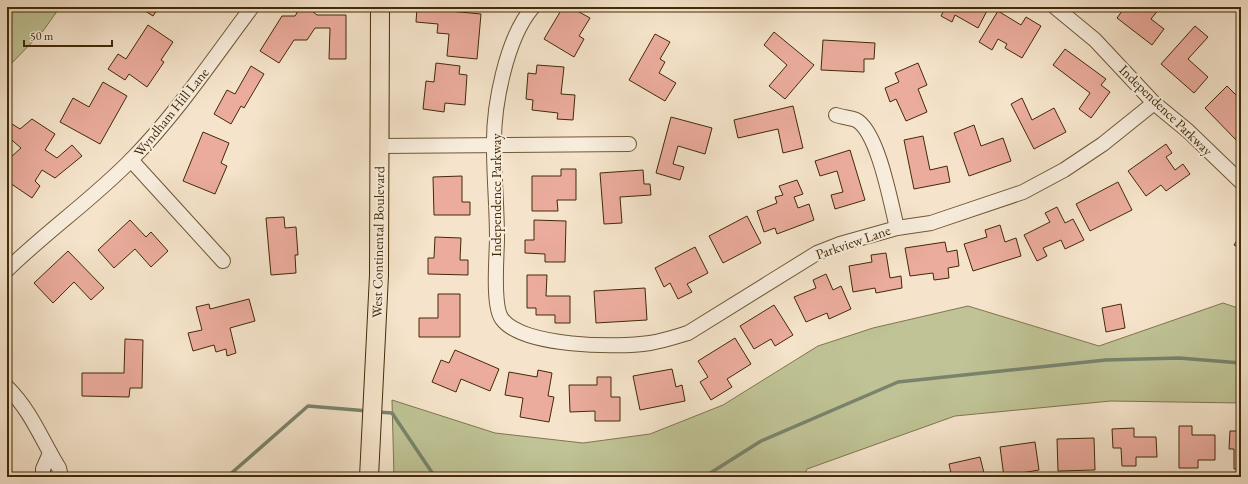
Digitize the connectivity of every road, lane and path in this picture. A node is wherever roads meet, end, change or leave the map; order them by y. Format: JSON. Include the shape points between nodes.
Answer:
{"nodes":[{"id":1,"x":252,"y":7,"type":"edge"},
{"id":2,"x":380,"y":7,"type":"edge"},
{"id":3,"x":533,"y":7,"type":"edge"},
{"id":4,"x":1055,"y":7,"type":"edge"},
{"id":5,"x":1154,"y":103,"type":"junction"},
{"id":6,"x":836,"y":115,"type":"dead end"},
{"id":7,"x":628,"y":144,"type":"dead end"},
{"id":8,"x":379,"y":146,"type":"junction"},
{"id":9,"x":494,"y":146,"type":"junction"},
{"id":10,"x":131,"y":160,"type":"junction"},
{"id":11,"x":1241,"y":182,"type":"edge"},
{"id":12,"x":897,"y":228,"type":"junction"},
{"id":13,"x":223,"y":260,"type":"dead end"},
{"id":14,"x":7,"y":270,"type":"edge"},
{"id":15,"x":500,"y":318,"type":"joint"},
{"id":16,"x":7,"y":387,"type":"edge"},
{"id":17,"x":50,"y":453,"type":"junction"},
{"id":18,"x":43,"y":477,"type":"edge"},
{"id":19,"x":61,"y":477,"type":"edge"},
{"id":20,"x":369,"y":477,"type":"edge"}],
"edges":[{"from":1,"to":10,"type":"street","name":"Wyndham Hill Lane","via":[[163,126]]},
{"from":2,"to":8,"type":"main road","name":"West Continental Boulevard"},
{"from":3,"to":9,"type":"street","name":"Independence Parkway","via":[[514,36],[505,62]]},
{"from":4,"to":5,"type":"street","name":"Independence Parkway","via":[[1095,40]]},
{"from":5,"to":11,"type":"street","name":"Independence Parkway","via":[[1188,131]]},
{"from":5,"to":12,"type":"street","name":"Parkview Lane","via":[[1103,144],[1064,170],[1023,192],[931,223]]},
{"from":6,"to":12,"type":"street","via":[[856,120],[869,134],[877,150]]},
{"from":7,"to":9,"type":"street"},
{"from":8,"to":9,"type":"street"},
{"from":8,"to":20,"type":"main road","name":"West Continental Boulevard","via":[[379,275]]},
{"from":9,"to":15,"type":"street","name":"Independence Parkway","via":[[496,297]]},
{"from":10,"to":13,"type":"street"},
{"from":10,"to":14,"type":"street","name":"Wyndham Hill Lane","via":[[34,243]]},
{"from":12,"to":15,"type":"street","name":"Parkview Lane","via":[[817,252],[688,333],[668,340],[621,346],[563,343],[532,337]]},
{"from":16,"to":17,"type":"street","via":[[30,413]]},
{"from":17,"to":18,"type":"street","via":[[43,469]]},
{"from":17,"to":19,"type":"street"}]}
